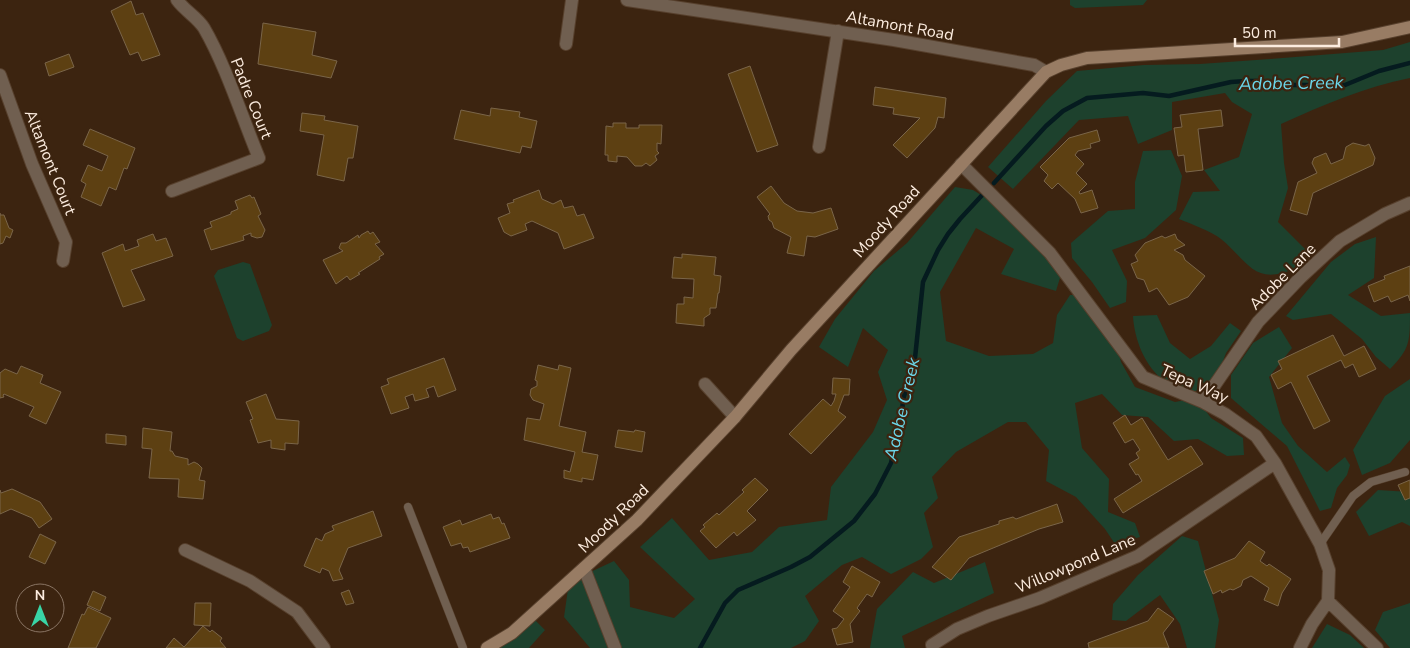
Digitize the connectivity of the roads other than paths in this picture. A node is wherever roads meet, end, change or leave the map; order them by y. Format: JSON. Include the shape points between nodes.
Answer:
{"nodes":[{"id":1,"x":177,"y":0,"type":"edge"},
{"id":2,"x":572,"y":0,"type":"edge"},
{"id":3,"x":627,"y":0,"type":"edge"},
{"id":4,"x":1410,"y":27,"type":"edge"},
{"id":5,"x":838,"y":31,"type":"junction"},
{"id":6,"x":566,"y":44,"type":"dead end"},
{"id":7,"x":1046,"y":72,"type":"junction"},
{"id":8,"x":0,"y":74,"type":"edge"},
{"id":9,"x":819,"y":147,"type":"dead end"},
{"id":10,"x":961,"y":164,"type":"junction"},
{"id":11,"x":172,"y":191,"type":"dead end"},
{"id":12,"x":1410,"y":202,"type":"edge"},
{"id":13,"x":63,"y":261,"type":"dead end"},
{"id":14,"x":706,"y":384,"type":"dead end"},
{"id":15,"x":1203,"y":402,"type":"junction"},
{"id":16,"x":735,"y":417,"type":"junction"},
{"id":17,"x":1275,"y":463,"type":"junction"},
{"id":18,"x":1405,"y":472,"type":"dead end"},
{"id":19,"x":408,"y":507,"type":"dead end"},
{"id":20,"x":1320,"y":544,"type":"junction"},
{"id":21,"x":185,"y":550,"type":"dead end"},
{"id":22,"x":584,"y":568,"type":"junction"},
{"id":23,"x":1328,"y":601,"type":"junction"},
{"id":24,"x":324,"y":648,"type":"edge"},
{"id":25,"x":463,"y":648,"type":"edge"},
{"id":26,"x":487,"y":648,"type":"edge"},
{"id":27,"x":615,"y":648,"type":"edge"},
{"id":28,"x":933,"y":648,"type":"edge"},
{"id":29,"x":1300,"y":648,"type":"edge"},
{"id":30,"x":1377,"y":648,"type":"edge"}],
"edges":[{"from":1,"to":11,"type":"street","name":"Padre Court","via":[[203,27],[259,158]]},
{"from":2,"to":6,"type":"street"},
{"from":3,"to":5,"type":"street","name":"Altamont Road"},
{"from":4,"to":7,"type":"street","name":"Moody Road","via":[[1342,42],[1087,58]]},
{"from":5,"to":7,"type":"street","name":"Altamont Road","via":[[1034,65]]},
{"from":5,"to":9,"type":"street"},
{"from":7,"to":10,"type":"street","name":"Moody Road"},
{"from":8,"to":13,"type":"street","name":"Altamont Court","via":[[32,164],[66,242]]},
{"from":10,"to":15,"type":"street","name":"Tepa Way","via":[[1050,253],[1143,377]]},
{"from":10,"to":16,"type":"street","name":"Moody Road","via":[[791,350]]},
{"from":12,"to":15,"type":"street","name":"Adobe Lane","via":[[1340,241],[1301,277],[1258,322]]},
{"from":14,"to":16,"type":"street"},
{"from":15,"to":17,"type":"street","name":"Tepa Way","via":[[1256,436]]},
{"from":16,"to":22,"type":"street","name":"Moody Road","via":[[637,520]]},
{"from":17,"to":20,"type":"street","name":"Tepa Way"},
{"from":17,"to":28,"type":"street","name":"Willowpond Lane","via":[[1138,556],[958,629],[932,645]]},
{"from":18,"to":20,"type":"lane","via":[[1371,482],[1353,496]]},
{"from":19,"to":25,"type":"lane"},
{"from":20,"to":23,"type":"street","name":"Tepa Way","via":[[1329,570]]},
{"from":21,"to":24,"type":"street","via":[[250,581],[297,612]]},
{"from":22,"to":26,"type":"street","name":"Moody Road","via":[[512,633]]},
{"from":22,"to":27,"type":"street"},
{"from":23,"to":29,"type":"street"},
{"from":23,"to":30,"type":"street"}]}
